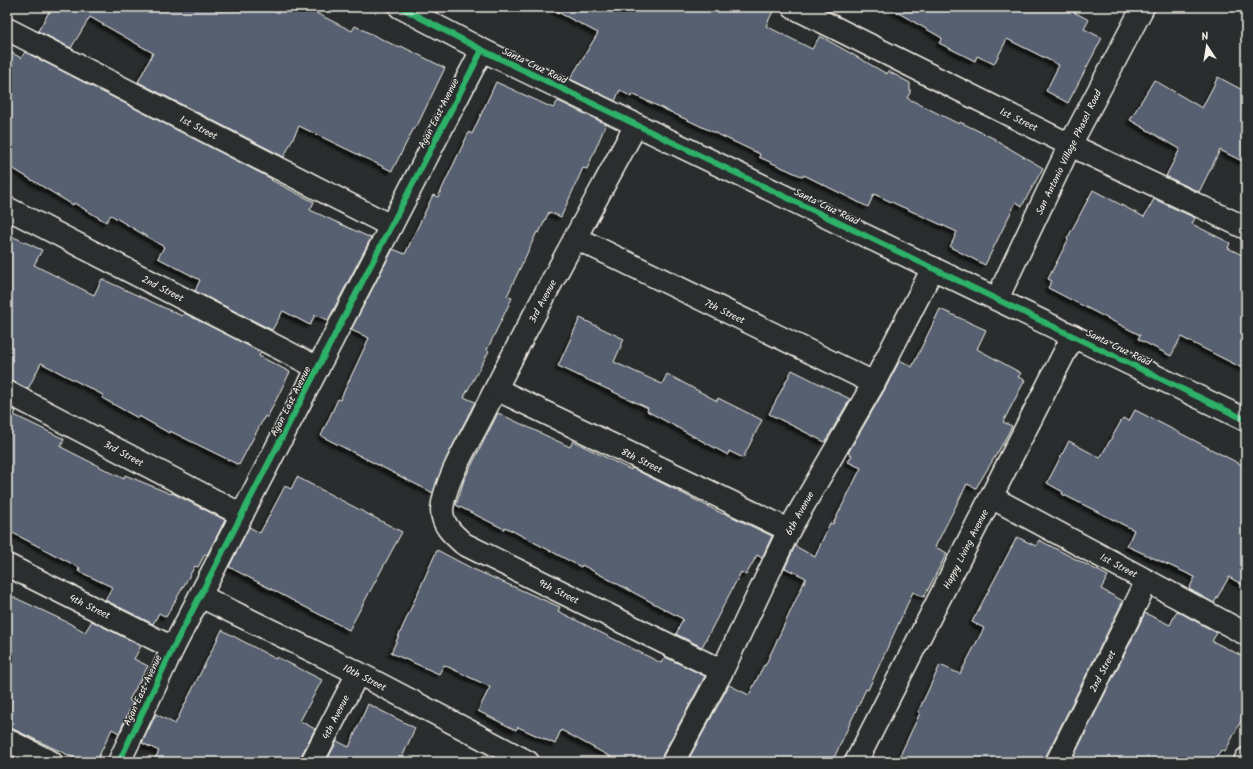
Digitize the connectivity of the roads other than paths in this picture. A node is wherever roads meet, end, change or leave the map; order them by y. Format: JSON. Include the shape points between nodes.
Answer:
{"nodes":[{"id":1,"x":400,"y":7,"type":"edge"},
{"id":2,"x":793,"y":7,"type":"edge"},
{"id":3,"x":1143,"y":7,"type":"edge"},
{"id":4,"x":7,"y":29,"type":"edge"},
{"id":5,"x":482,"y":50,"type":"junction"},
{"id":6,"x":636,"y":125,"type":"junction"},
{"id":7,"x":1070,"y":145,"type":"junction"},
{"id":8,"x":7,"y":208,"type":"edge"},
{"id":9,"x":391,"y":226,"type":"junction"},
{"id":10,"x":1246,"y":228,"type":"edge"},
{"id":11,"x":576,"y":238,"type":"junction"},
{"id":12,"x":933,"y":268,"type":"junction"},
{"id":13,"x":997,"y":299,"type":"junction"},
{"id":14,"x":1073,"y":336,"type":"junction"},
{"id":15,"x":318,"y":368,"type":"junction"},
{"id":16,"x":874,"y":383,"type":"junction"},
{"id":17,"x":496,"y":389,"type":"junction"},
{"id":18,"x":7,"y":392,"type":"edge"},
{"id":19,"x":1246,"y":420,"type":"edge"},
{"id":20,"x":451,"y":478,"type":"joint"},
{"id":21,"x":991,"y":497,"type":"junction"},
{"id":22,"x":242,"y":515,"type":"junction"},
{"id":23,"x":789,"y":530,"type":"junction"},
{"id":24,"x":7,"y":565,"type":"edge"},
{"id":25,"x":1148,"y":581,"type":"junction"},
{"id":26,"x":200,"y":596,"type":"junction"},
{"id":27,"x":1246,"y":634,"type":"edge"},
{"id":28,"x":173,"y":648,"type":"junction"},
{"id":29,"x":722,"y":671,"type":"junction"},
{"id":30,"x":358,"y":673,"type":"junction"},
{"id":31,"x":7,"y":740,"type":"edge"},
{"id":32,"x":500,"y":755,"type":"edge"},
{"id":33,"x":1246,"y":759,"type":"edge"},
{"id":34,"x":51,"y":762,"type":"edge"},
{"id":35,"x":119,"y":762,"type":"edge"},
{"id":36,"x":312,"y":762,"type":"edge"},
{"id":37,"x":528,"y":762,"type":"edge"},
{"id":38,"x":673,"y":762,"type":"edge"},
{"id":39,"x":856,"y":762,"type":"edge"},
{"id":40,"x":1057,"y":762,"type":"edge"},
{"id":41,"x":1245,"y":762,"type":"edge"}],
"edges":[{"from":1,"to":5,"type":"street","name":"Santa Cruz Road"},
{"from":2,"to":7,"type":"street","name":"1st Street"},
{"from":3,"to":7,"type":"street","name":"San Antonio Village Phase1 Road"},
{"from":4,"to":9,"type":"street","name":"1st Street"},
{"from":5,"to":6,"type":"street","name":"Santa Cruz Road"},
{"from":5,"to":9,"type":"street","name":"Agan East Avenue"},
{"from":6,"to":11,"type":"street","name":"3rd Avenue"},
{"from":6,"to":12,"type":"street","name":"Santa Cruz Road"},
{"from":7,"to":10,"type":"street","name":"1st Street"},
{"from":7,"to":13,"type":"street","name":"San Antonio Village Phase1 Road"},
{"from":8,"to":15,"type":"street","name":"2nd Street"},
{"from":9,"to":15,"type":"street","name":"Agan East Avenue"},
{"from":11,"to":16,"type":"street","name":"7th Street"},
{"from":11,"to":17,"type":"street","name":"3rd Avenue"},
{"from":12,"to":13,"type":"street","name":"Santa Cruz Road"},
{"from":12,"to":16,"type":"street","name":"6th Avenue"},
{"from":13,"to":14,"type":"street","name":"Santa Cruz Road"},
{"from":14,"to":19,"type":"street","name":"Santa Cruz Road"},
{"from":14,"to":21,"type":"street","name":"Happy Living Avenue"},
{"from":15,"to":22,"type":"street","name":"Agan East Avenue"},
{"from":16,"to":23,"type":"street","name":"6th Avenue"},
{"from":17,"to":20,"type":"street","name":"3rd Avenue"},
{"from":17,"to":23,"type":"street","name":"8th Street"},
{"from":18,"to":22,"type":"street","name":"3rd Street"},
{"from":20,"to":29,"type":"street","name":"9th Street","via":[[442,512],[450,532],[464,544]]},
{"from":21,"to":25,"type":"street","name":"1st Street"},
{"from":21,"to":39,"type":"street","name":"Happy Living Avenue"},
{"from":22,"to":26,"type":"street","name":"Agan East Avenue"},
{"from":23,"to":29,"type":"street","name":"6th Avenue"},
{"from":24,"to":28,"type":"street","name":"4th Street"},
{"from":25,"to":27,"type":"street","name":"1st Street"},
{"from":25,"to":40,"type":"street","name":"2nd Street"},
{"from":26,"to":28,"type":"street","name":"Agan East Avenue"},
{"from":26,"to":30,"type":"street","name":"10th Street"},
{"from":28,"to":35,"type":"street","name":"Agan East Avenue"},
{"from":29,"to":38,"type":"street","name":"6th Avenue"},
{"from":30,"to":32,"type":"street","name":"10th Street"},
{"from":30,"to":36,"type":"street","name":"4th Avenue"},
{"from":31,"to":34,"type":"street"},
{"from":32,"to":37,"type":"street","name":"10th Street"},
{"from":33,"to":41,"type":"street"}]}
